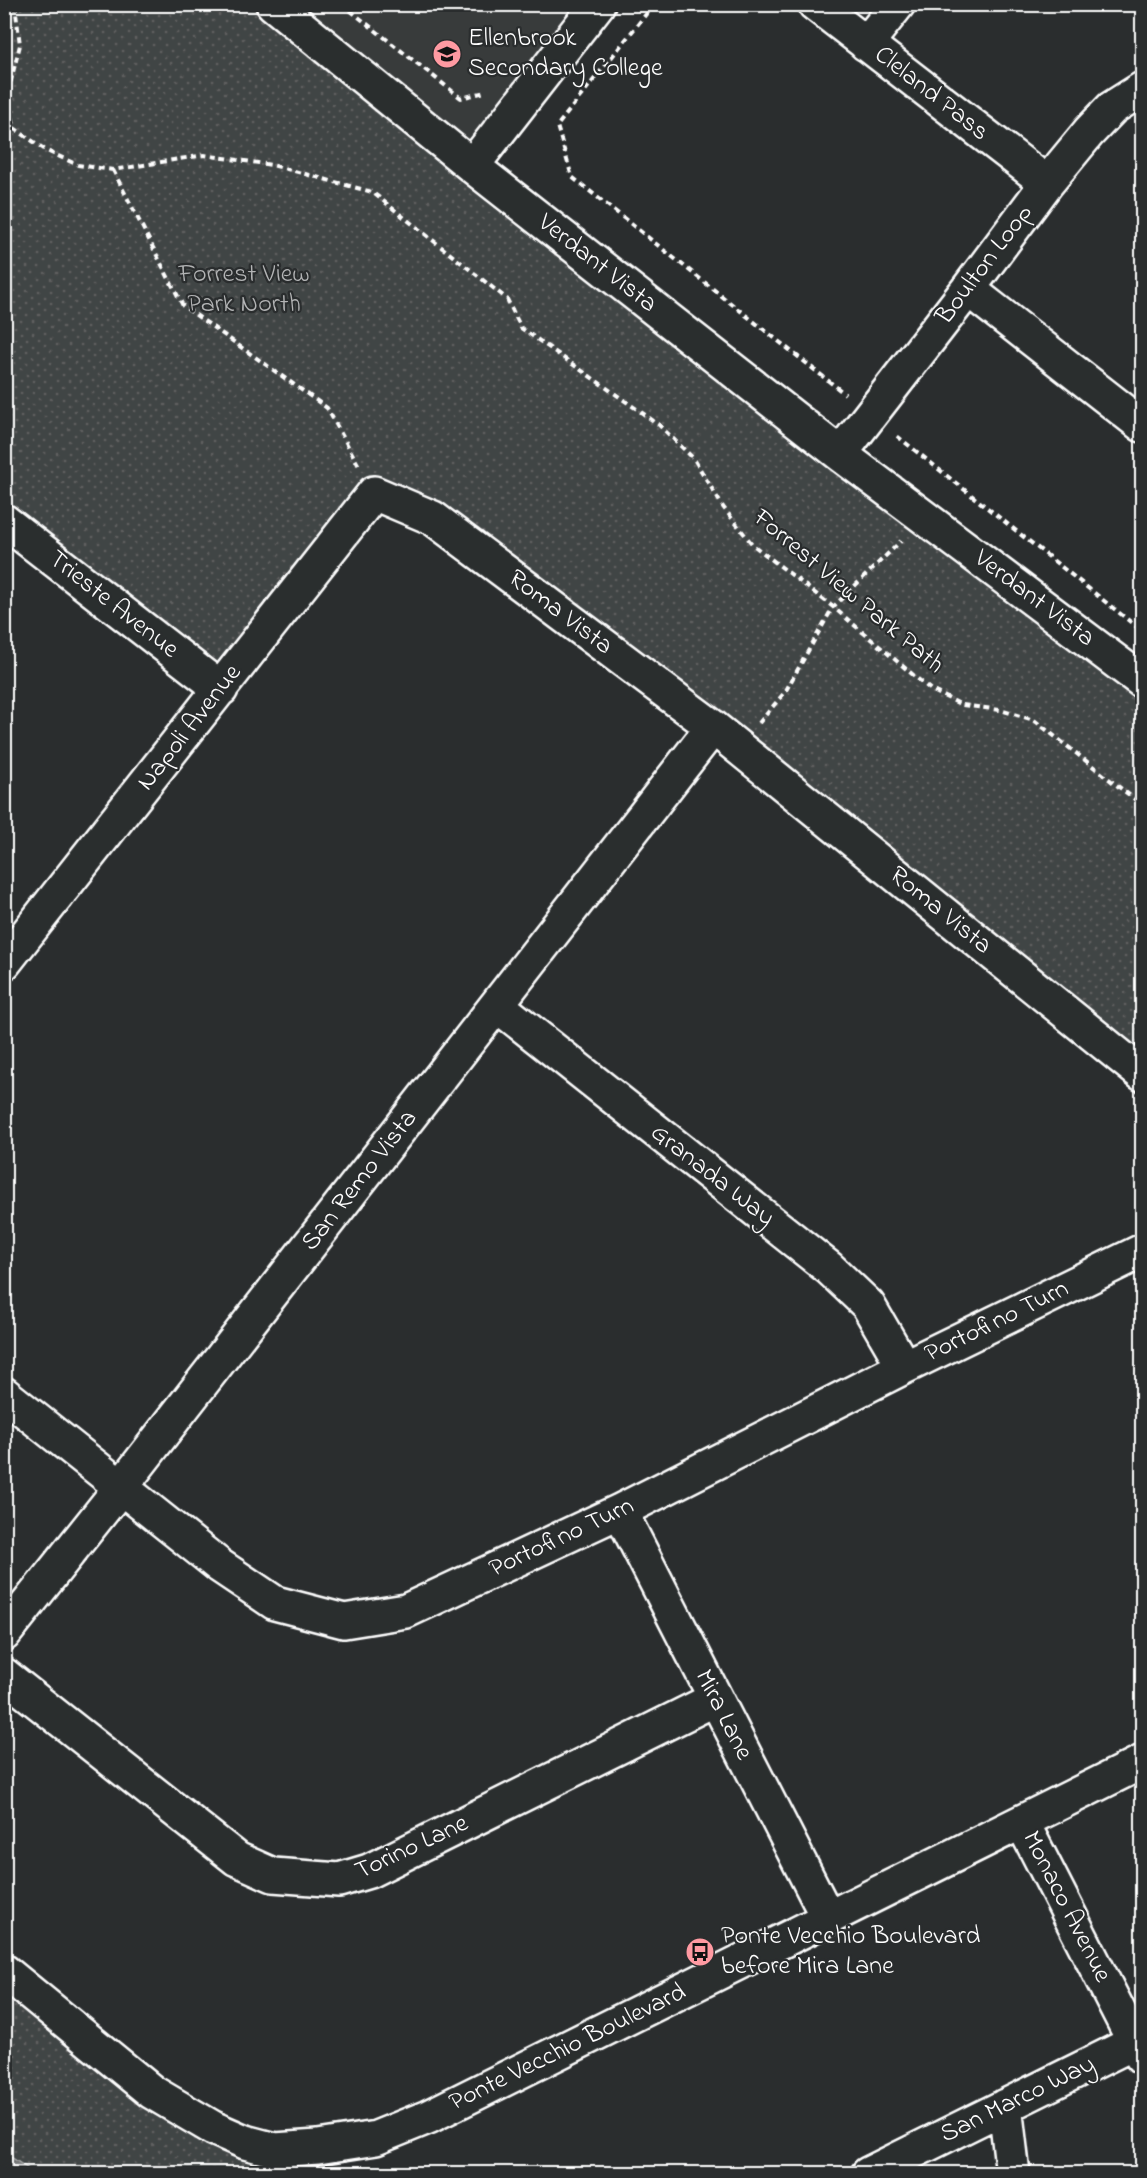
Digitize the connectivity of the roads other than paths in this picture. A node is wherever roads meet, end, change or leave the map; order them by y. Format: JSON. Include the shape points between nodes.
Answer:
{"nodes":[{"id":1,"x":273,"y":4,"type":"edge"},
{"id":2,"x":598,"y":4,"type":"edge"},
{"id":3,"x":815,"y":4,"type":"edge"},
{"id":4,"x":898,"y":4,"type":"edge"},
{"id":5,"x":867,"y":44,"type":"junction"},
{"id":6,"x":1143,"y":89,"type":"edge"},
{"id":7,"x":472,"y":166,"type":"junction"},
{"id":8,"x":1047,"y":183,"type":"junction"},
{"id":9,"x":968,"y":289,"type":"junction"},
{"id":10,"x":1143,"y":425,"type":"edge"},
{"id":11,"x":840,"y":454,"type":"junction"},
{"id":12,"x":374,"y":493,"type":"joint"},
{"id":13,"x":4,"y":520,"type":"edge"},
{"id":14,"x":1143,"y":681,"type":"edge"},
{"id":15,"x":221,"y":688,"type":"junction"},
{"id":16,"x":713,"y":727,"type":"junction"},
{"id":17,"x":4,"y":963,"type":"edge"},
{"id":18,"x":497,"y":1005,"type":"junction"},
{"id":19,"x":1143,"y":1074,"type":"edge"},
{"id":20,"x":1143,"y":1251,"type":"edge"},
{"id":21,"x":904,"y":1367,"type":"junction"},
{"id":22,"x":4,"y":1394,"type":"edge"},
{"id":23,"x":122,"y":1487,"type":"junction"},
{"id":24,"x":620,"y":1511,"type":"junction"},
{"id":25,"x":4,"y":1634,"type":"edge"},
{"id":26,"x":4,"y":1675,"type":"edge"},
{"id":27,"x":715,"y":1699,"type":"junction"},
{"id":28,"x":1143,"y":1762,"type":"edge"},
{"id":29,"x":1022,"y":1822,"type":"junction"},
{"id":30,"x":828,"y":1918,"type":"junction"},
{"id":31,"x":4,"y":1971,"type":"edge"},
{"id":32,"x":1139,"y":2050,"type":"edge"},
{"id":33,"x":1005,"y":2106,"type":"junction"},
{"id":34,"x":277,"y":2162,"type":"edge"},
{"id":35,"x":868,"y":2174,"type":"edge"},
{"id":36,"x":1013,"y":2174,"type":"edge"}],
"edges":[{"from":1,"to":7,"type":"street","name":"Verdant Vista"},
{"from":2,"to":7,"type":"street"},
{"from":3,"to":5,"type":"street","name":"Cleland Pass"},
{"from":4,"to":5,"type":"street"},
{"from":5,"to":8,"type":"street","name":"Cleland Pass"},
{"from":6,"to":8,"type":"street","name":"Boulton Loop","via":[[1112,108]]},
{"from":7,"to":11,"type":"street","name":"Verdant Vista"},
{"from":8,"to":9,"type":"street","name":"Boulton Loop"},
{"from":9,"to":10,"type":"street"},
{"from":9,"to":11,"type":"street","name":"Boulton Loop"},
{"from":11,"to":14,"type":"street","name":"Verdant Vista"},
{"from":12,"to":15,"type":"street","name":"Napoli Avenue"},
{"from":12,"to":16,"type":"street","name":"Roma Vista","via":[[433,518]]},
{"from":13,"to":15,"type":"street","name":"Trieste Avenue"},
{"from":15,"to":17,"type":"street","name":"Napoli Avenue"},
{"from":16,"to":18,"type":"street","name":"San Remo Vista"},
{"from":16,"to":19,"type":"street","name":"Roma Vista"},
{"from":18,"to":21,"type":"street","name":"Granada Way","via":[[830,1269],[868,1305]]},
{"from":18,"to":23,"type":"street","name":"San Remo Vista"},
{"from":20,"to":21,"type":"street","name":"Portofino Turn"},
{"from":21,"to":24,"type":"street","name":"Portofino Turn"},
{"from":22,"to":23,"type":"street","name":"Portofino Turn"},
{"from":23,"to":24,"type":"street","name":"Portofino Turn","via":[[220,1566],[275,1603],[344,1621],[406,1611]]},
{"from":23,"to":25,"type":"street","name":"San Remo Vista"},
{"from":24,"to":27,"type":"street","name":"Mira Lane"},
{"from":26,"to":27,"type":"street","name":"Torino Lane","via":[[237,1859],[273,1875],[339,1880],[369,1871]]},
{"from":27,"to":30,"type":"street","name":"Mira Lane"},
{"from":28,"to":29,"type":"street","name":"Ponte Vecchio Boulevard"},
{"from":29,"to":30,"type":"street","name":"Ponte Vecchio Boulevard"},
{"from":29,"to":32,"type":"street","name":"Monaco Avenue"},
{"from":30,"to":34,"type":"street","name":"Ponte Vecchio Boulevard","via":[[428,2117],[376,2138],[318,2147]]},
{"from":31,"to":34,"type":"street","name":"Ponte Vecchio Boulevard","via":[[152,2092]]},
{"from":32,"to":33,"type":"street","name":"San Marco Way"},
{"from":33,"to":35,"type":"street","name":"San Marco Way"},
{"from":33,"to":36,"type":"street"}]}
